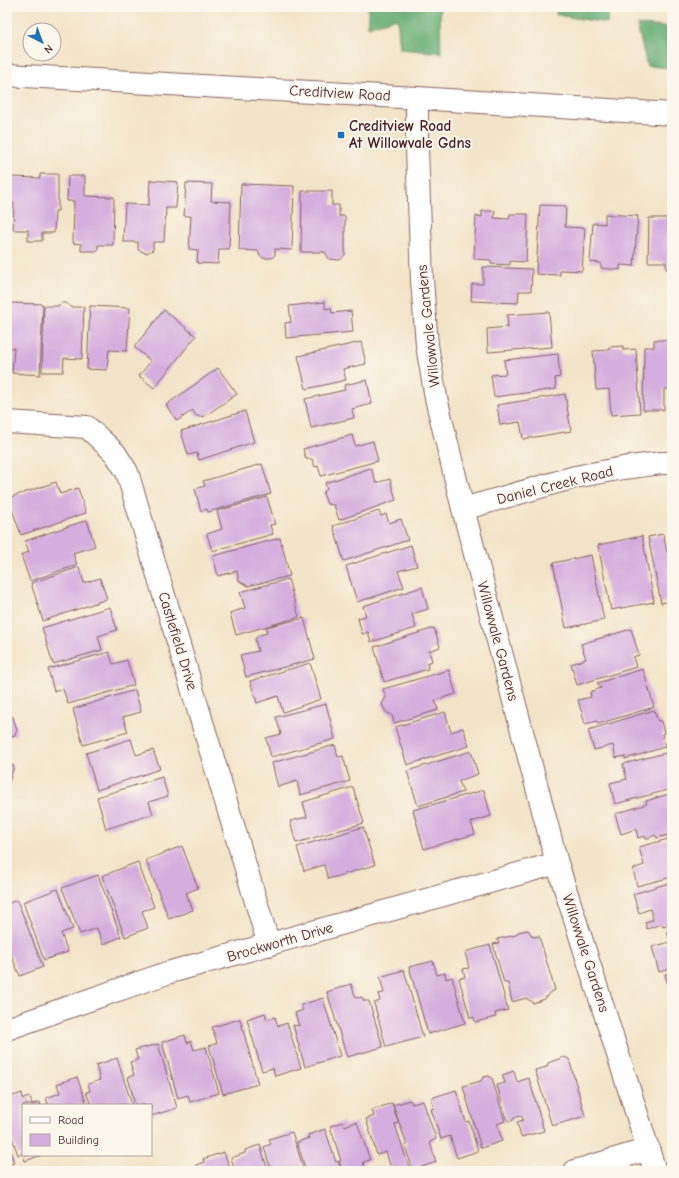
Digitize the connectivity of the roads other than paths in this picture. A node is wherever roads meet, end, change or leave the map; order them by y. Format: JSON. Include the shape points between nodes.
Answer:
{"nodes":[{"id":1,"x":7,"y":75,"type":"edge"},
{"id":2,"x":417,"y":98,"type":"junction"},
{"id":3,"x":672,"y":114,"type":"edge"},
{"id":4,"x":7,"y":422,"type":"edge"},
{"id":5,"x":672,"y":463,"type":"edge"},
{"id":6,"x":463,"y":509,"type":"junction"},
{"id":7,"x":557,"y":863,"type":"junction"},
{"id":8,"x":269,"y":945,"type":"junction"},
{"id":9,"x":7,"y":1030,"type":"edge"},
{"id":10,"x":649,"y":1149,"type":"junction"},
{"id":11,"x":575,"y":1171,"type":"edge"},
{"id":12,"x":655,"y":1171,"type":"edge"}],
"edges":[{"from":1,"to":2,"type":"street","name":"Creditview Road"},
{"from":2,"to":3,"type":"street","name":"Creditview Road"},
{"from":2,"to":6,"type":"street","name":"Willowvale Gardens","via":[[421,264],[428,345],[436,398]]},
{"from":4,"to":8,"type":"street","name":"Castlefield Drive","via":[[87,426],[115,453],[127,472]]},
{"from":5,"to":6,"type":"street","name":"Daniel Creek Road","via":[[623,468],[575,477]]},
{"from":6,"to":7,"type":"street","name":"Willowvale Gardens"},
{"from":7,"to":8,"type":"street","name":"Brockworth Drive"},
{"from":7,"to":10,"type":"street","name":"Willowvale Gardens"},
{"from":8,"to":9,"type":"street","name":"Brockworth Drive","via":[[167,973]]},
{"from":10,"to":11,"type":"street"},
{"from":10,"to":12,"type":"street","name":"Willowvale Gardens"}]}
